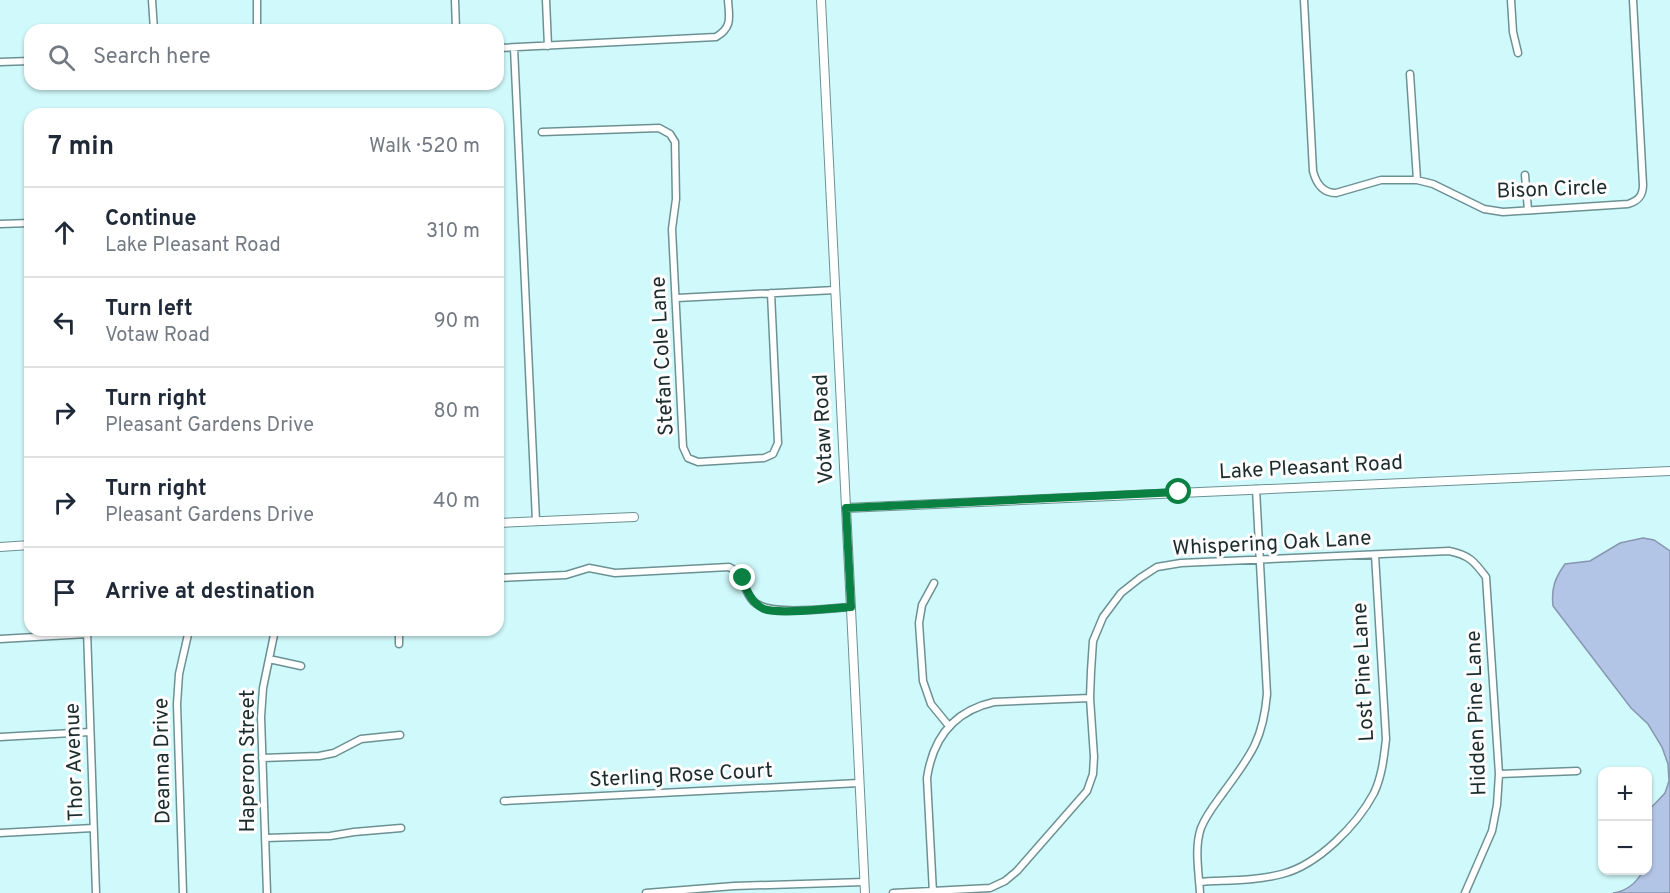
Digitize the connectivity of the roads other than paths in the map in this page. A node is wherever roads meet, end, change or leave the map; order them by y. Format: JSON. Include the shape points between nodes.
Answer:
{"nodes":[{"id":1,"x":152,"y":0,"type":"edge"},
{"id":2,"x":257,"y":0,"type":"edge"},
{"id":3,"x":454,"y":0,"type":"edge"},
{"id":4,"x":546,"y":0,"type":"edge"},
{"id":5,"x":728,"y":0,"type":"edge"},
{"id":6,"x":821,"y":0,"type":"edge"},
{"id":7,"x":1304,"y":0,"type":"edge"},
{"id":8,"x":1511,"y":0,"type":"edge"},
{"id":9,"x":1633,"y":0,"type":"edge"},
{"id":10,"x":153,"y":24,"type":"edge"},
{"id":11,"x":257,"y":24,"type":"edge"},
{"id":12,"x":456,"y":24,"type":"edge"},
{"id":13,"x":548,"y":46,"type":"junction"},
{"id":14,"x":504,"y":48,"type":"edge"},
{"id":15,"x":514,"y":48,"type":"junction"},
{"id":16,"x":1518,"y":53,"type":"dead end"},
{"id":17,"x":24,"y":61,"type":"edge"},
{"id":18,"x":0,"y":62,"type":"edge"},
{"id":19,"x":1410,"y":74,"type":"dead end"},
{"id":20,"x":542,"y":132,"type":"dead end"},
{"id":21,"x":1525,"y":175,"type":"dead end"},
{"id":22,"x":1417,"y":180,"type":"junction"},
{"id":23,"x":1528,"y":210,"type":"junction"},
{"id":24,"x":24,"y":223,"type":"edge"},
{"id":25,"x":0,"y":224,"type":"edge"},
{"id":26,"x":835,"y":290,"type":"junction"},
{"id":27,"x":771,"y":294,"type":"junction"},
{"id":28,"x":677,"y":298,"type":"junction"},
{"id":29,"x":1670,"y":471,"type":"edge"},
{"id":30,"x":1256,"y":489,"type":"junction"},
{"id":31,"x":846,"y":508,"type":"junction"},
{"id":32,"x":634,"y":517,"type":"dead end"},
{"id":33,"x":536,"y":521,"type":"junction"},
{"id":34,"x":504,"y":523,"type":"edge"},
{"id":35,"x":24,"y":545,"type":"edge"},
{"id":36,"x":0,"y":547,"type":"edge"},
{"id":37,"x":1375,"y":555,"type":"junction"},
{"id":38,"x":1260,"y":559,"type":"junction"},
{"id":39,"x":1477,"y":564,"type":"joint"},
{"id":40,"x":504,"y":578,"type":"edge"},
{"id":41,"x":934,"y":583,"type":"dead end"},
{"id":42,"x":851,"y":607,"type":"junction"},
{"id":43,"x":37,"y":636,"type":"edge"},
{"id":44,"x":87,"y":636,"type":"edge"},
{"id":45,"x":188,"y":636,"type":"edge"},
{"id":46,"x":274,"y":636,"type":"edge"},
{"id":47,"x":399,"y":636,"type":"edge"},
{"id":48,"x":0,"y":639,"type":"edge"},
{"id":49,"x":399,"y":644,"type":"dead end"},
{"id":50,"x":269,"y":659,"type":"junction"},
{"id":51,"x":301,"y":666,"type":"dead end"},
{"id":52,"x":1090,"y":698,"type":"junction"},
{"id":53,"x":949,"y":726,"type":"junction"},
{"id":54,"x":90,"y":732,"type":"junction"},
{"id":55,"x":400,"y":735,"type":"dead end"},
{"id":56,"x":0,"y":737,"type":"edge"},
{"id":57,"x":262,"y":758,"type":"junction"},
{"id":58,"x":1577,"y":771,"type":"dead end"},
{"id":59,"x":1499,"y":774,"type":"junction"},
{"id":60,"x":859,"y":783,"type":"junction"},
{"id":61,"x":504,"y":801,"type":"dead end"},
{"id":62,"x":93,"y":828,"type":"junction"},
{"id":63,"x":401,"y":828,"type":"dead end"},
{"id":64,"x":0,"y":833,"type":"edge"},
{"id":65,"x":265,"y":838,"type":"junction"},
{"id":66,"x":864,"y":882,"type":"junction"},
{"id":67,"x":1199,"y":882,"type":"junction"},
{"id":68,"x":933,"y":892,"type":"edge"},
{"id":69,"x":96,"y":893,"type":"edge"},
{"id":70,"x":183,"y":893,"type":"edge"},
{"id":71,"x":267,"y":893,"type":"edge"},
{"id":72,"x":646,"y":893,"type":"edge"},
{"id":73,"x":865,"y":893,"type":"edge"},
{"id":74,"x":893,"y":893,"type":"edge"},
{"id":75,"x":1200,"y":893,"type":"edge"},
{"id":76,"x":1465,"y":893,"type":"edge"}],
"edges":[{"from":1,"to":10,"type":"street"},
{"from":2,"to":11,"type":"street"},
{"from":3,"to":12,"type":"street"},
{"from":4,"to":13,"type":"street"},
{"from":5,"to":13,"type":"street","via":[[729,20],[725,31],[716,37]]},
{"from":6,"to":26,"type":"street","name":"Votaw Road"},
{"from":7,"to":22,"type":"street","name":"Bison Circle","via":[[1316,182],[1336,193],[1381,180]]},
{"from":8,"to":16,"type":"street"},
{"from":9,"to":23,"type":"street","name":"Bison Circle","via":[[1643,192],[1628,204]]},
{"from":13,"to":15,"type":"street"},
{"from":14,"to":15,"type":"street"},
{"from":15,"to":33,"type":"street"},
{"from":17,"to":18,"type":"street"},
{"from":19,"to":22,"type":"street"},
{"from":20,"to":28,"type":"street","name":"Stefan Cole Lane","via":[[659,128],[670,134],[675,142],[672,229]]},
{"from":21,"to":23,"type":"street"},
{"from":22,"to":23,"type":"street","name":"Bison Circle","via":[[1484,209]]},
{"from":24,"to":25,"type":"street"},
{"from":26,"to":27,"type":"street"},
{"from":26,"to":31,"type":"street","name":"Votaw Road"},
{"from":27,"to":28,"type":"street"},
{"from":27,"to":28,"type":"street","name":"Stefan Cole Lane","via":[[778,443],[773,453],[764,458],[698,462],[688,458],[683,447]]},
{"from":29,"to":30,"type":"street","name":"Lake Pleasant Road"},
{"from":30,"to":31,"type":"street","name":"Lake Pleasant Road"},
{"from":30,"to":38,"type":"street"},
{"from":31,"to":42,"type":"street","name":"Votaw Road"},
{"from":32,"to":33,"type":"street"},
{"from":33,"to":34,"type":"street"},
{"from":35,"to":36,"type":"street"},
{"from":37,"to":38,"type":"street","name":"Whispering Oak Lane"},
{"from":37,"to":39,"type":"street","name":"Whispering Oak Lane","via":[[1449,551],[1466,555]]},
{"from":37,"to":67,"type":"street","name":"Lost Pine Lane","via":[[1386,739],[1383,768],[1374,792],[1359,816],[1310,862],[1262,878]]},
{"from":38,"to":52,"type":"street","name":"Whispering Oak Lane","via":[[1157,567],[1121,593],[1103,617],[1093,640]]},
{"from":38,"to":67,"type":"street","via":[[1265,717],[1249,758],[1200,830]]},
{"from":39,"to":59,"type":"street","name":"Hidden Pine Lane","via":[[1486,577],[1488,591]]},
{"from":40,"to":42,"type":"street","via":[[566,575],[589,568],[615,573],[729,567],[743,578],[747,591],[764,609]]},
{"from":41,"to":53,"type":"street","via":[[922,605],[919,623],[923,681],[931,704]]},
{"from":42,"to":60,"type":"street","name":"Votaw Road"},
{"from":43,"to":48,"type":"street"},
{"from":44,"to":54,"type":"street","name":"Thor Avenue"},
{"from":45,"to":70,"type":"street","name":"Deanna Drive","via":[[177,704]]},
{"from":46,"to":50,"type":"street","name":"Haperon Street"},
{"from":47,"to":49,"type":"street"},
{"from":50,"to":51,"type":"street"},
{"from":50,"to":57,"type":"street","name":"Haperon Street","via":[[262,688]]},
{"from":52,"to":53,"type":"street","via":[[994,702],[963,713]]},
{"from":52,"to":68,"type":"street","name":"Whispering Oak Lane","via":[[1094,758],[1087,791],[1005,881],[990,888]]},
{"from":53,"to":68,"type":"street","via":[[936,745],[927,778]]},
{"from":54,"to":56,"type":"street"},
{"from":54,"to":62,"type":"street","name":"Thor Avenue"},
{"from":55,"to":57,"type":"street","via":[[361,740],[319,756]]},
{"from":57,"to":65,"type":"street","name":"Haperon Street"},
{"from":58,"to":59,"type":"street"},
{"from":59,"to":76,"type":"street","name":"Hidden Pine Lane","via":[[1492,831]]},
{"from":60,"to":61,"type":"street","name":"Sterling Rose Court"},
{"from":60,"to":66,"type":"street","name":"Votaw Road"},
{"from":62,"to":64,"type":"street"},
{"from":62,"to":69,"type":"street","name":"Thor Avenue"},
{"from":63,"to":65,"type":"street"},
{"from":65,"to":71,"type":"street","name":"Haperon Street"},
{"from":66,"to":72,"type":"street"},
{"from":66,"to":73,"type":"street","name":"Votaw Road"},
{"from":67,"to":75,"type":"street"},
{"from":68,"to":74,"type":"street","name":"Whispering Oak Lane"}]}
